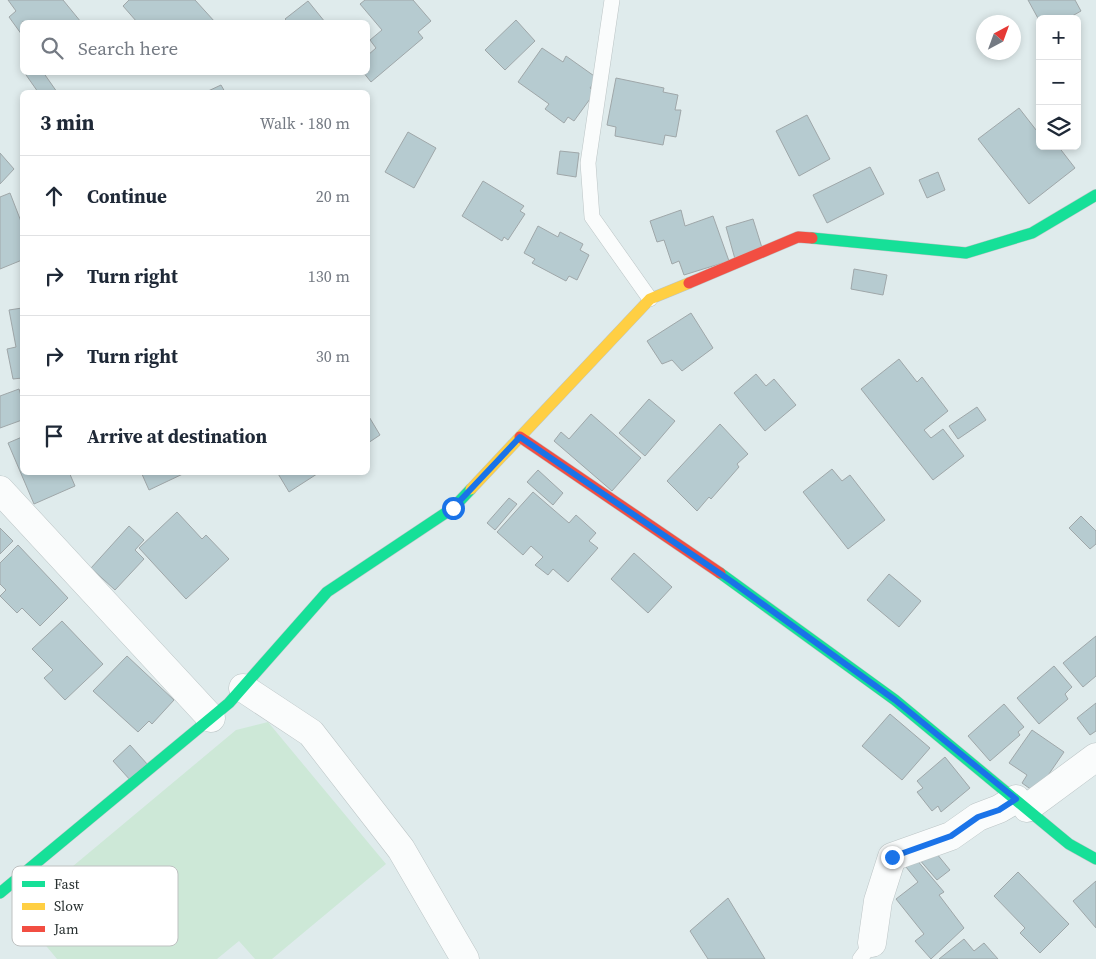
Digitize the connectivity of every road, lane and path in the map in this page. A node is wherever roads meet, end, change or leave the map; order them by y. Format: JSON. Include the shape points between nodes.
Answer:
{"nodes":[{"id":1,"x":612,"y":0,"type":"edge"},
{"id":2,"x":1096,"y":195,"type":"edge"},
{"id":3,"x":650,"y":300,"type":"junction"},
{"id":4,"x":520,"y":437,"type":"junction"},
{"id":5,"x":0,"y":490,"type":"edge"},
{"id":6,"x":243,"y":688,"type":"junction"},
{"id":7,"x":210,"y":718,"type":"junction"},
{"id":8,"x":1096,"y":756,"type":"edge"},
{"id":9,"x":1022,"y":803,"type":"junction"},
{"id":10,"x":1096,"y":859,"type":"edge"},
{"id":11,"x":32,"y":866,"type":"edge"},
{"id":12,"x":12,"y":883,"type":"edge"},
{"id":13,"x":0,"y":893,"type":"edge"},
{"id":14,"x":866,"y":951,"type":"edge"},
{"id":15,"x":465,"y":959,"type":"edge"}],
"edges":[{"from":1,"to":3,"type":"lane","via":[[588,163],[592,217]]},
{"from":2,"to":3,"type":"street","via":[[1032,233],[966,253],[798,237]]},
{"from":3,"to":4,"type":"street"},
{"from":4,"to":6,"type":"street","via":[[453,508],[327,592]]},
{"from":4,"to":9,"type":"street","via":[[731,581],[895,700]]},
{"from":5,"to":7,"type":"street"},
{"from":6,"to":7,"type":"street"},
{"from":6,"to":15,"type":"street","via":[[311,733],[401,849]]},
{"from":7,"to":11,"type":"street"},
{"from":8,"to":9,"type":"street"},
{"from":9,"to":10,"type":"street","via":[[1069,844]]},
{"from":9,"to":14,"type":"street","via":[[978,817],[951,836],[892,857]]},
{"from":12,"to":13,"type":"street"}]}
